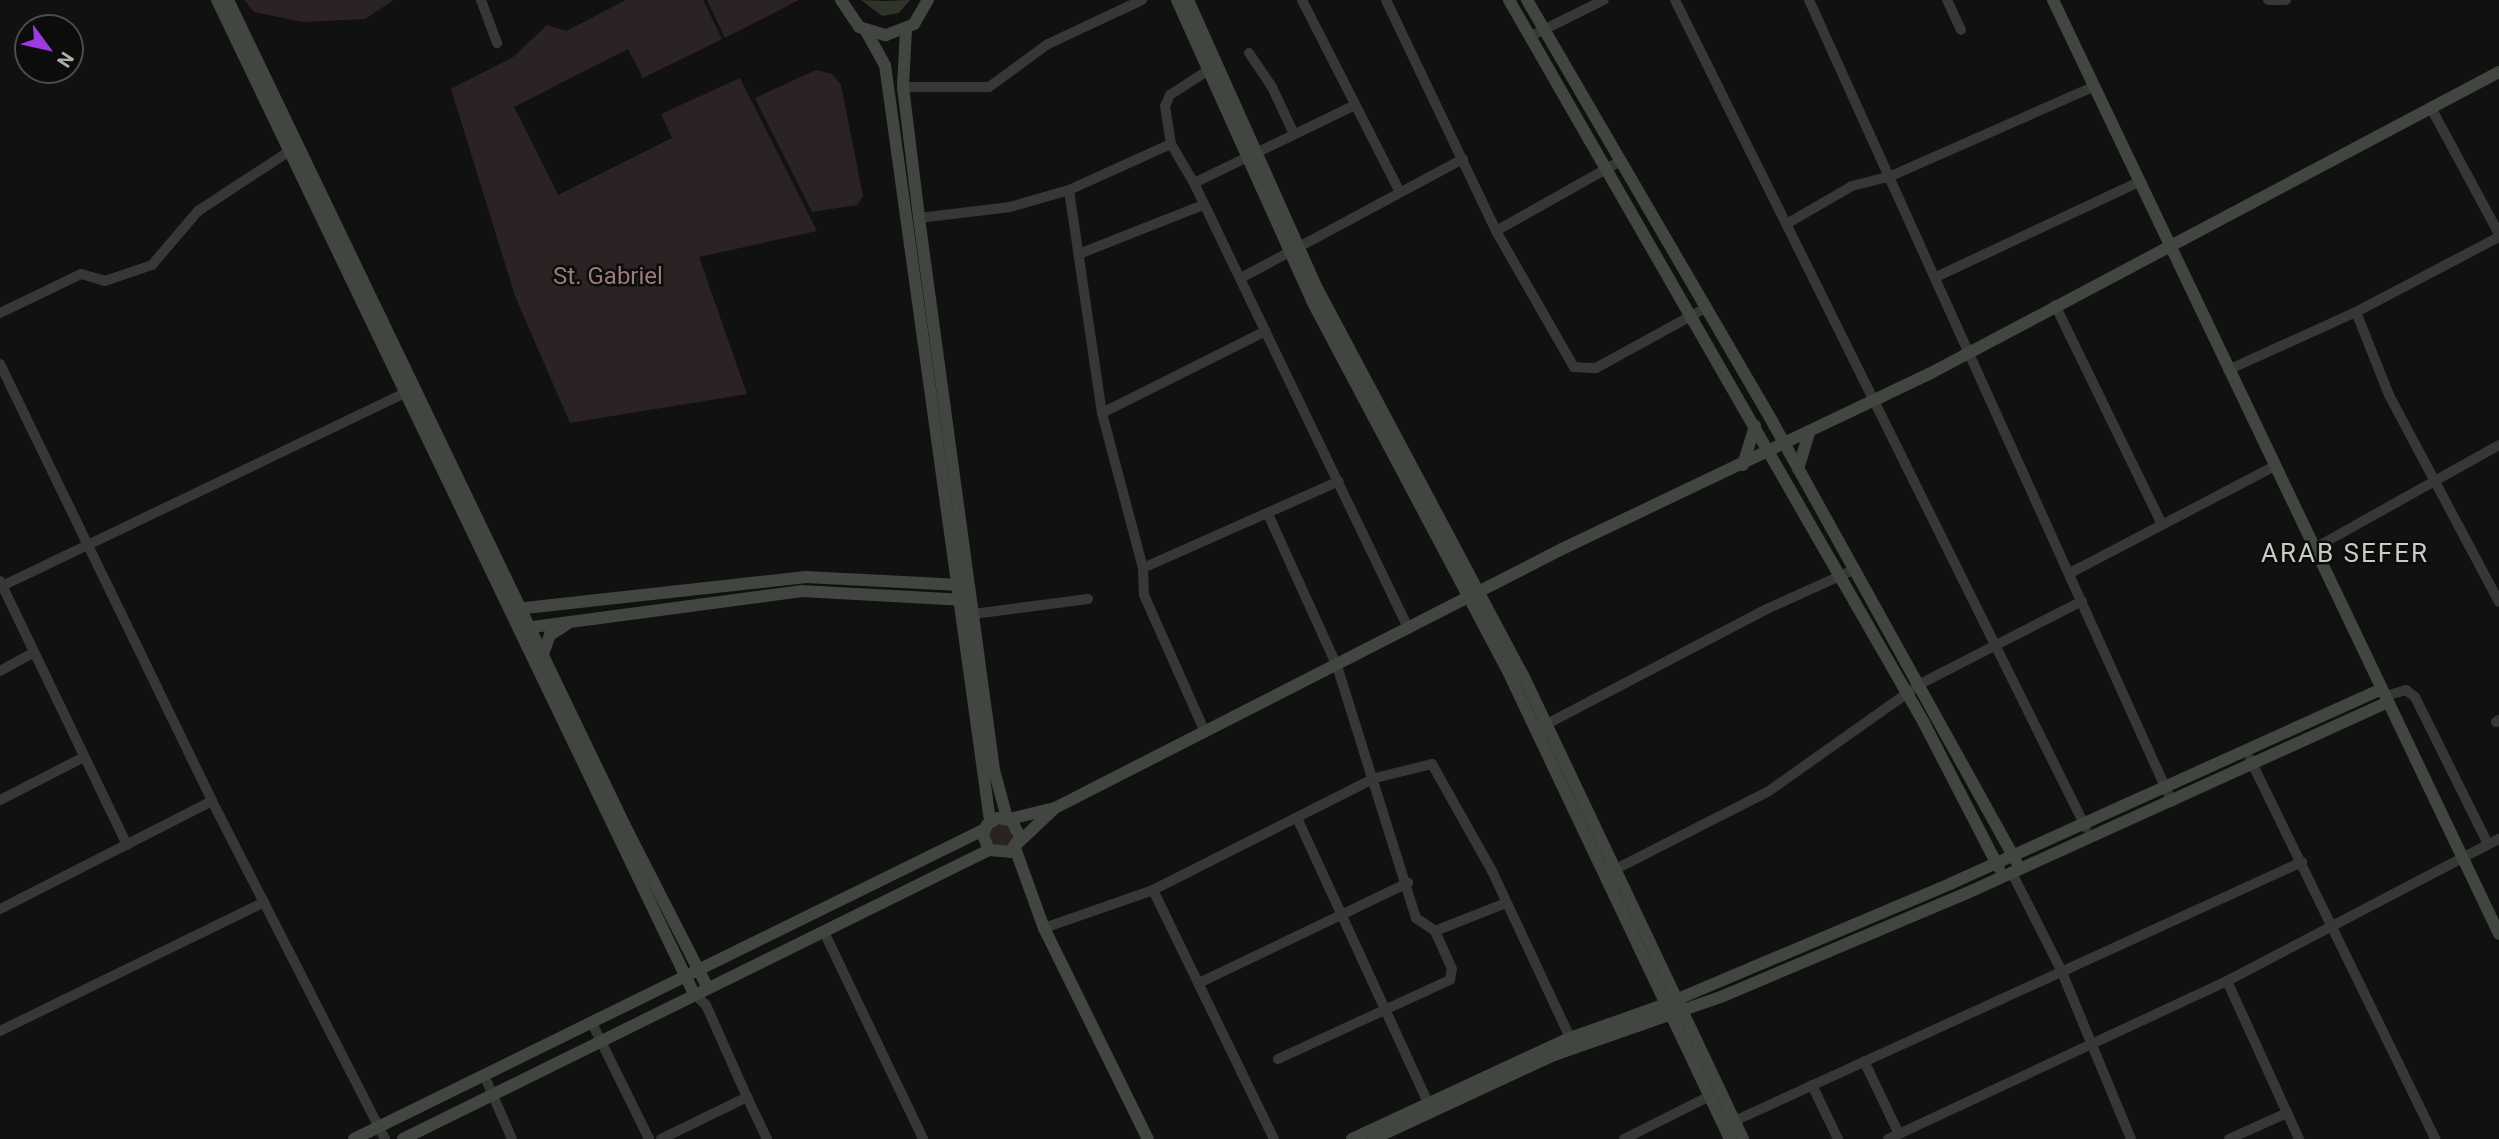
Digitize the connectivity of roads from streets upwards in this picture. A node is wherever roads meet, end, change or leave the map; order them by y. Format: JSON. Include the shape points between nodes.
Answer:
{"nodes":[{"id":1,"x":217,"y":0,"type":"edge"},
{"id":2,"x":228,"y":0,"type":"edge"},
{"id":3,"x":481,"y":0,"type":"edge"},
{"id":4,"x":841,"y":0,"type":"edge"},
{"id":5,"x":929,"y":0,"type":"edge"},
{"id":6,"x":1142,"y":0,"type":"edge"},
{"id":7,"x":1177,"y":0,"type":"edge"},
{"id":8,"x":1188,"y":0,"type":"edge"},
{"id":9,"x":1303,"y":0,"type":"edge"},
{"id":10,"x":1386,"y":0,"type":"edge"},
{"id":11,"x":1509,"y":0,"type":"edge"},
{"id":12,"x":1527,"y":0,"type":"edge"},
{"id":13,"x":1604,"y":0,"type":"edge"},
{"id":14,"x":1675,"y":0,"type":"edge"},
{"id":15,"x":1809,"y":0,"type":"edge"},
{"id":16,"x":1947,"y":0,"type":"edge"},
{"id":17,"x":2053,"y":0,"type":"edge"},
{"id":18,"x":2268,"y":0,"type":"edge"},
{"id":19,"x":2286,"y":0,"type":"edge"},
{"id":20,"x":906,"y":29,"type":"junction"},
{"id":21,"x":1544,"y":29,"type":"junction"},
{"id":22,"x":1961,"y":30,"type":"dead end"},
{"id":23,"x":866,"y":31,"type":"junction"},
{"id":24,"x":1531,"y":36,"type":"junction"},
{"id":25,"x":497,"y":43,"type":"dead end"},
{"id":26,"x":1249,"y":53,"type":"dead end"},
{"id":27,"x":1210,"y":69,"type":"junction"},
{"id":28,"x":2499,"y":72,"type":"edge"},
{"id":29,"x":2095,"y":86,"type":"junction"},
{"id":30,"x":903,"y":87,"type":"junction"},
{"id":31,"x":1355,"y":105,"type":"junction"},
{"id":32,"x":2431,"y":108,"type":"junction"},
{"id":33,"x":1294,"y":134,"type":"junction"},
{"id":34,"x":1171,"y":144,"type":"junction"},
{"id":35,"x":288,"y":152,"type":"junction"},
{"id":36,"x":1253,"y":154,"type":"junction"},
{"id":37,"x":1463,"y":159,"type":"junction"},
{"id":38,"x":1620,"y":160,"type":"junction"},
{"id":39,"x":1608,"y":167,"type":"junction"},
{"id":40,"x":1891,"y":176,"type":"junction"},
{"id":41,"x":2141,"y":181,"type":"junction"},
{"id":42,"x":1194,"y":183,"type":"junction"},
{"id":43,"x":1069,"y":190,"type":"junction"},
{"id":44,"x":1399,"y":190,"type":"junction"},
{"id":45,"x":1203,"y":205,"type":"junction"},
{"id":46,"x":919,"y":218,"type":"junction"},
{"id":47,"x":1788,"y":223,"type":"junction"},
{"id":48,"x":1496,"y":231,"type":"junction"},
{"id":49,"x":2499,"y":235,"type":"edge"},
{"id":50,"x":2171,"y":246,"type":"junction"},
{"id":51,"x":1293,"y":247,"type":"junction"},
{"id":52,"x":1079,"y":254,"type":"junction"},
{"id":53,"x":1936,"y":277,"type":"junction"},
{"id":54,"x":1241,"y":278,"type":"junction"},
{"id":55,"x":2055,"y":305,"type":"junction"},
{"id":56,"x":1704,"y":308,"type":"junction"},
{"id":57,"x":2356,"y":312,"type":"junction"},
{"id":58,"x":0,"y":313,"type":"edge"},
{"id":59,"x":1692,"y":315,"type":"junction"},
{"id":60,"x":1266,"y":331,"type":"junction"},
{"id":61,"x":1968,"y":352,"type":"junction"},
{"id":62,"x":0,"y":364,"type":"edge"},
{"id":63,"x":2228,"y":370,"type":"junction"},
{"id":64,"x":405,"y":394,"type":"junction"},
{"id":65,"x":1876,"y":400,"type":"junction"},
{"id":66,"x":1102,"y":413,"type":"junction"},
{"id":67,"x":1773,"y":424,"type":"junction"},
{"id":68,"x":1755,"y":426,"type":"junction"},
{"id":69,"x":1806,"y":435,"type":"junction"},
{"id":70,"x":2499,"y":445,"type":"edge"},
{"id":71,"x":1785,"y":446,"type":"junction"},
{"id":72,"x":1770,"y":453,"type":"junction"},
{"id":73,"x":1747,"y":463,"type":"junction"},
{"id":74,"x":2275,"y":466,"type":"junction"},
{"id":75,"x":1798,"y":469,"type":"junction"},
{"id":76,"x":1783,"y":476,"type":"junction"},
{"id":77,"x":2432,"y":479,"type":"junction"},
{"id":78,"x":1339,"y":481,"type":"junction"},
{"id":79,"x":1268,"y":514,"type":"junction"},
{"id":80,"x":2162,"y":524,"type":"junction"},
{"id":81,"x":87,"y":543,"type":"junction"},
{"id":82,"x":2313,"y":549,"type":"junction"},
{"id":83,"x":1143,"y":568,"type":"junction"},
{"id":84,"x":1855,"y":569,"type":"junction"},
{"id":85,"x":2070,"y":573,"type":"junction"},
{"id":86,"x":1840,"y":576,"type":"junction"},
{"id":87,"x":1,"y":584,"type":"edge"},
{"id":88,"x":962,"y":585,"type":"junction"},
{"id":89,"x":1475,"y":595,"type":"junction"},
{"id":90,"x":1088,"y":598,"type":"dead end"},
{"id":91,"x":964,"y":600,"type":"junction"},
{"id":92,"x":2082,"y":601,"type":"junction"},
{"id":93,"x":2499,"y":602,"type":"edge"},
{"id":94,"x":515,"y":609,"type":"junction"},
{"id":95,"x":973,"y":614,"type":"junction"},
{"id":96,"x":570,"y":622,"type":"junction"},
{"id":97,"x":524,"y":628,"type":"junction"},
{"id":98,"x":1409,"y":629,"type":"junction"},
{"id":99,"x":1994,"y":643,"type":"junction"},
{"id":100,"x":33,"y":653,"type":"junction"},
{"id":101,"x":543,"y":654,"type":"junction"},
{"id":102,"x":1337,"y":666,"type":"junction"},
{"id":103,"x":0,"y":671,"type":"edge"},
{"id":104,"x":1920,"y":684,"type":"junction"},
{"id":105,"x":1906,"y":694,"type":"junction"},
{"id":106,"x":2385,"y":695,"type":"junction"},
{"id":107,"x":1541,"y":727,"type":"junction"},
{"id":108,"x":1205,"y":732,"type":"junction"},
{"id":109,"x":2246,"y":752,"type":"junction"},
{"id":110,"x":84,"y":757,"type":"junction"},
{"id":111,"x":2253,"y":765,"type":"junction"},
{"id":112,"x":1375,"y":778,"type":"junction"},
{"id":113,"x":0,"y":785,"type":"edge"},
{"id":114,"x":2166,"y":787,"type":"junction"},
{"id":115,"x":3,"y":798,"type":"edge"},
{"id":116,"x":212,"y":801,"type":"junction"},
{"id":117,"x":2172,"y":802,"type":"junction"},
{"id":118,"x":1055,"y":808,"type":"junction"},
{"id":119,"x":1008,"y":819,"type":"junction"},
{"id":120,"x":1298,"y":820,"type":"junction"},
{"id":121,"x":988,"y":825,"type":"junction"},
{"id":122,"x":2085,"y":825,"type":"junction"},
{"id":123,"x":2090,"y":839,"type":"junction"},
{"id":124,"x":2499,"y":839,"type":"edge"},
{"id":125,"x":2488,"y":844,"type":"junction"},
{"id":126,"x":127,"y":845,"type":"junction"},
{"id":127,"x":1017,"y":845,"type":"junction"},
{"id":128,"x":996,"y":852,"type":"junction"},
{"id":129,"x":2013,"y":855,"type":"junction"},
{"id":130,"x":2461,"y":856,"type":"junction"},
{"id":131,"x":2302,"y":862,"type":"junction"},
{"id":132,"x":1996,"y":863,"type":"junction"},
{"id":133,"x":1609,"y":873,"type":"junction"},
{"id":134,"x":2011,"y":873,"type":"junction"},
{"id":135,"x":1408,"y":883,"type":"junction"},
{"id":136,"x":1027,"y":886,"type":"junction"},
{"id":137,"x":1153,"y":890,"type":"junction"},
{"id":138,"x":264,"y":902,"type":"junction"},
{"id":139,"x":1506,"y":903,"type":"junction"},
{"id":140,"x":0,"y":909,"type":"edge"},
{"id":141,"x":1339,"y":917,"type":"junction"},
{"id":142,"x":1853,"y":925,"type":"junction"},
{"id":143,"x":2334,"y":925,"type":"junction"},
{"id":144,"x":1044,"y":928,"type":"junction"},
{"id":145,"x":1435,"y":931,"type":"junction"},
{"id":146,"x":824,"y":932,"type":"junction"},
{"id":147,"x":2499,"y":933,"type":"edge"},
{"id":148,"x":1858,"y":939,"type":"junction"},
{"id":149,"x":699,"y":970,"type":"junction"},
{"id":150,"x":2061,"y":970,"type":"junction"},
{"id":151,"x":685,"y":977,"type":"junction"},
{"id":152,"x":2227,"y":981,"type":"junction"},
{"id":153,"x":1199,"y":983,"type":"junction"},
{"id":154,"x":708,"y":988,"type":"junction"},
{"id":155,"x":694,"y":994,"type":"junction"},
{"id":156,"x":706,"y":1005,"type":"junction"},
{"id":157,"x":1675,"y":1008,"type":"junction"},
{"id":158,"x":1384,"y":1013,"type":"junction"},
{"id":159,"x":592,"y":1023,"type":"junction"},
{"id":160,"x":0,"y":1031,"type":"edge"},
{"id":161,"x":600,"y":1039,"type":"junction"},
{"id":162,"x":1572,"y":1043,"type":"junction"},
{"id":163,"x":2091,"y":1045,"type":"junction"},
{"id":164,"x":1278,"y":1059,"type":"dead end"},
{"id":165,"x":1864,"y":1061,"type":"junction"},
{"id":166,"x":484,"y":1075,"type":"junction"},
{"id":167,"x":1812,"y":1085,"type":"junction"},
{"id":168,"x":492,"y":1095,"type":"junction"},
{"id":169,"x":1710,"y":1096,"type":"junction"},
{"id":170,"x":747,"y":1097,"type":"junction"},
{"id":171,"x":1427,"y":1102,"type":"junction"},
{"id":172,"x":2287,"y":1113,"type":"junction"},
{"id":173,"x":1729,"y":1124,"type":"junction"},
{"id":174,"x":379,"y":1126,"type":"junction"},
{"id":175,"x":1899,"y":1134,"type":"junction"},
{"id":176,"x":677,"y":1136,"type":"edge"},
{"id":177,"x":354,"y":1139,"type":"edge"},
{"id":178,"x":385,"y":1139,"type":"edge"},
{"id":179,"x":403,"y":1139,"type":"edge"},
{"id":180,"x":512,"y":1139,"type":"edge"},
{"id":181,"x":649,"y":1139,"type":"edge"},
{"id":182,"x":661,"y":1139,"type":"edge"},
{"id":183,"x":767,"y":1139,"type":"edge"},
{"id":184,"x":923,"y":1139,"type":"edge"},
{"id":185,"x":1148,"y":1139,"type":"edge"},
{"id":186,"x":1274,"y":1139,"type":"edge"},
{"id":187,"x":1352,"y":1139,"type":"edge"},
{"id":188,"x":1373,"y":1139,"type":"edge"},
{"id":189,"x":1625,"y":1139,"type":"edge"},
{"id":190,"x":1730,"y":1139,"type":"edge"},
{"id":191,"x":1743,"y":1139,"type":"edge"},
{"id":192,"x":1838,"y":1139,"type":"edge"},
{"id":193,"x":1888,"y":1139,"type":"edge"},
{"id":194,"x":2131,"y":1139,"type":"edge"},
{"id":195,"x":2230,"y":1139,"type":"edge"},
{"id":196,"x":2299,"y":1139,"type":"edge"},
{"id":197,"x":2435,"y":1139,"type":"edge"}],
"edges":[{"from":1,"to":35,"type":"street"},
{"from":2,"to":94,"type":"street"},
{"from":3,"to":25,"type":"street"},
{"from":4,"to":23,"type":"street","via":[[852,21]]},
{"from":5,"to":20,"type":"street","via":[[920,18]]},
{"from":6,"to":30,"type":"street","via":[[1048,44],[989,87]]},
{"from":7,"to":27,"type":"street"},
{"from":8,"to":36,"type":"street"},
{"from":9,"to":31,"type":"street"},
{"from":10,"to":37,"type":"street"},
{"from":11,"to":24,"type":"street"},
{"from":12,"to":21,"type":"street"},
{"from":13,"to":21,"type":"street"},
{"from":14,"to":47,"type":"street"},
{"from":15,"to":40,"type":"street"},
{"from":16,"to":22,"type":"street"},
{"from":17,"to":29,"type":"street"},
{"from":18,"to":19,"type":"street"},
{"from":20,"to":23,"type":"street","via":[[886,35]]},
{"from":20,"to":30,"type":"street"},
{"from":21,"to":24,"type":"street"},
{"from":21,"to":38,"type":"street"},
{"from":23,"to":88,"type":"street","via":[[885,65]]},
{"from":24,"to":39,"type":"street"},
{"from":26,"to":33,"type":"street","via":[[1272,87]]},
{"from":27,"to":34,"type":"street","via":[[1170,95],[1165,106]]},
{"from":27,"to":36,"type":"street"},
{"from":28,"to":32,"type":"street"},
{"from":29,"to":40,"type":"street"},
{"from":29,"to":41,"type":"street"},
{"from":30,"to":46,"type":"street"},
{"from":31,"to":33,"type":"street"},
{"from":31,"to":44,"type":"street"},
{"from":32,"to":49,"type":"street"},
{"from":32,"to":50,"type":"street"},
{"from":33,"to":36,"type":"street"},
{"from":34,"to":42,"type":"street"},
{"from":34,"to":43,"type":"street"},
{"from":35,"to":58,"type":"street","via":[[198,211],[152,265],[105,281],[81,274]]},
{"from":35,"to":64,"type":"street"},
{"from":36,"to":42,"type":"street"},
{"from":36,"to":51,"type":"street"},
{"from":37,"to":44,"type":"street"},
{"from":37,"to":48,"type":"street"},
{"from":38,"to":39,"type":"street"},
{"from":38,"to":56,"type":"street"},
{"from":39,"to":48,"type":"street"},
{"from":39,"to":59,"type":"street"},
{"from":40,"to":47,"type":"street","via":[[1852,186]]},
{"from":40,"to":53,"type":"street"},
{"from":41,"to":50,"type":"street"},
{"from":41,"to":53,"type":"street"},
{"from":42,"to":45,"type":"street"},
{"from":43,"to":46,"type":"street","via":[[1010,206]]},
{"from":43,"to":52,"type":"street"},
{"from":44,"to":51,"type":"street"},
{"from":45,"to":52,"type":"street"},
{"from":45,"to":54,"type":"street"},
{"from":46,"to":88,"type":"street"},
{"from":47,"to":65,"type":"street"},
{"from":48,"to":59,"type":"street","via":[[1559,337],[1566,357],[1578,370],[1596,368]]},
{"from":49,"to":57,"type":"street"},
{"from":50,"to":55,"type":"street"},
{"from":50,"to":63,"type":"street"},
{"from":51,"to":54,"type":"street"},
{"from":51,"to":89,"type":"street"},
{"from":52,"to":66,"type":"street"},
{"from":53,"to":61,"type":"street"},
{"from":54,"to":60,"type":"street"},
{"from":55,"to":61,"type":"street"},
{"from":55,"to":80,"type":"street"},
{"from":56,"to":59,"type":"street"},
{"from":56,"to":67,"type":"street"},
{"from":57,"to":63,"type":"street"},
{"from":57,"to":77,"type":"street","via":[[2389,395]]},
{"from":59,"to":68,"type":"street"},
{"from":60,"to":66,"type":"street"},
{"from":60,"to":78,"type":"street"},
{"from":61,"to":65,"type":"street"},
{"from":61,"to":85,"type":"street"},
{"from":62,"to":81,"type":"street"},
{"from":63,"to":74,"type":"street"},
{"from":64,"to":81,"type":"street"},
{"from":64,"to":94,"type":"street"},
{"from":65,"to":69,"type":"street"},
{"from":65,"to":99,"type":"street"},
{"from":66,"to":83,"type":"street"},
{"from":67,"to":69,"type":"street"},
{"from":67,"to":71,"type":"street"},
{"from":68,"to":72,"type":"street"},
{"from":68,"to":73,"type":"street"},
{"from":69,"to":71,"type":"street"},
{"from":69,"to":75,"type":"street"},
{"from":70,"to":77,"type":"street"},
{"from":71,"to":72,"type":"street"},
{"from":71,"to":75,"type":"street"},
{"from":72,"to":73,"type":"street"},
{"from":72,"to":76,"type":"street"},
{"from":73,"to":76,"type":"street"},
{"from":73,"to":89,"type":"street"},
{"from":74,"to":80,"type":"street"},
{"from":74,"to":82,"type":"street"},
{"from":75,"to":84,"type":"street"},
{"from":76,"to":86,"type":"street"},
{"from":77,"to":82,"type":"street"},
{"from":77,"to":93,"type":"street"},
{"from":78,"to":79,"type":"street"},
{"from":78,"to":98,"type":"street"},
{"from":79,"to":83,"type":"street"},
{"from":79,"to":102,"type":"street"},
{"from":80,"to":85,"type":"street"},
{"from":81,"to":87,"type":"street"},
{"from":81,"to":116,"type":"street"},
{"from":82,"to":106,"type":"street"},
{"from":83,"to":108,"type":"street","via":[[1148,607]]},
{"from":84,"to":86,"type":"street"},
{"from":84,"to":104,"type":"street"},
{"from":85,"to":92,"type":"street"},
{"from":86,"to":105,"type":"street"},
{"from":86,"to":107,"type":"street"},
{"from":87,"to":100,"type":"street"},
{"from":88,"to":91,"type":"street"},
{"from":88,"to":94,"type":"street","via":[[806,576]]},
{"from":89,"to":98,"type":"street"},
{"from":89,"to":107,"type":"street"},
{"from":90,"to":95,"type":"street"},
{"from":91,"to":95,"type":"street"},
{"from":91,"to":96,"type":"street","via":[[801,592]]},
{"from":91,"to":121,"type":"street"},
{"from":92,"to":99,"type":"street"},
{"from":92,"to":114,"type":"street"},
{"from":94,"to":97,"type":"street"},
{"from":95,"to":119,"type":"street","via":[[995,770]]},
{"from":96,"to":97,"type":"street"},
{"from":96,"to":101,"type":"street","via":[[550,635]]},
{"from":97,"to":101,"type":"street"},
{"from":97,"to":151,"type":"street"},
{"from":98,"to":102,"type":"street"},
{"from":99,"to":104,"type":"street"},
{"from":99,"to":122,"type":"street"},
{"from":100,"to":103,"type":"street"},
{"from":100,"to":110,"type":"street"},
{"from":101,"to":149,"type":"street"},
{"from":102,"to":108,"type":"street"},
{"from":102,"to":112,"type":"street"},
{"from":104,"to":105,"type":"street"},
{"from":104,"to":129,"type":"street"},
{"from":105,"to":132,"type":"street"},
{"from":105,"to":133,"type":"street","via":[[1769,791]]},
{"from":106,"to":109,"type":"street"},
{"from":106,"to":111,"type":"street"},
{"from":106,"to":125,"type":"street","via":[[2406,690],[2415,696]]},
{"from":106,"to":130,"type":"street"},
{"from":107,"to":133,"type":"street"},
{"from":108,"to":118,"type":"street"},
{"from":109,"to":111,"type":"street"},
{"from":109,"to":114,"type":"street"},
{"from":110,"to":115,"type":"street"},
{"from":110,"to":126,"type":"street"},
{"from":111,"to":117,"type":"street"},
{"from":111,"to":131,"type":"street"},
{"from":112,"to":120,"type":"street"},
{"from":112,"to":135,"type":"street"},
{"from":112,"to":139,"type":"street","via":[[1430,764],[1436,767]]},
{"from":113,"to":115,"type":"street"},
{"from":114,"to":117,"type":"street"},
{"from":114,"to":122,"type":"street"},
{"from":116,"to":126,"type":"street"},
{"from":116,"to":138,"type":"street"},
{"from":117,"to":123,"type":"street"},
{"from":118,"to":119,"type":"street"},
{"from":118,"to":127,"type":"street"},
{"from":119,"to":121,"type":"street"},
{"from":119,"to":127,"type":"street","via":[[1019,830]]},
{"from":120,"to":137,"type":"street"},
{"from":120,"to":141,"type":"street"},
{"from":121,"to":128,"type":"street"},
{"from":121,"to":149,"type":"street"},
{"from":122,"to":123,"type":"street"},
{"from":122,"to":129,"type":"street"},
{"from":123,"to":134,"type":"street"},
{"from":124,"to":125,"type":"street"},
{"from":125,"to":130,"type":"street"},
{"from":126,"to":140,"type":"street"},
{"from":127,"to":128,"type":"street"},
{"from":127,"to":136,"type":"street"},
{"from":128,"to":136,"type":"street"},
{"from":128,"to":146,"type":"street"},
{"from":129,"to":132,"type":"street"},
{"from":129,"to":134,"type":"street"},
{"from":130,"to":143,"type":"street"},
{"from":130,"to":147,"type":"street"},
{"from":131,"to":143,"type":"street"},
{"from":131,"to":150,"type":"street"},
{"from":132,"to":134,"type":"street"},
{"from":132,"to":142,"type":"street"},
{"from":133,"to":157,"type":"street"},
{"from":134,"to":148,"type":"street"},
{"from":134,"to":150,"type":"street"},
{"from":135,"to":141,"type":"street"},
{"from":135,"to":145,"type":"street","via":[[1413,914]]},
{"from":136,"to":144,"type":"street"},
{"from":137,"to":144,"type":"street"},
{"from":137,"to":153,"type":"street"},
{"from":138,"to":160,"type":"street"},
{"from":138,"to":174,"type":"street"},
{"from":139,"to":145,"type":"street"},
{"from":139,"to":162,"type":"street"},
{"from":141,"to":153,"type":"street"},
{"from":141,"to":158,"type":"street"},
{"from":142,"to":148,"type":"street"},
{"from":142,"to":157,"type":"street"},
{"from":143,"to":152,"type":"street"},
{"from":143,"to":197,"type":"street"},
{"from":144,"to":185,"type":"street"},
{"from":145,"to":158,"type":"street","via":[[1452,969],[1451,977]]},
{"from":146,"to":154,"type":"street"},
{"from":146,"to":184,"type":"street"},
{"from":148,"to":157,"type":"street"},
{"from":149,"to":151,"type":"street"},
{"from":149,"to":154,"type":"street"},
{"from":150,"to":163,"type":"street"},
{"from":150,"to":165,"type":"street"},
{"from":151,"to":155,"type":"street"},
{"from":151,"to":159,"type":"street"},
{"from":152,"to":163,"type":"street"},
{"from":152,"to":172,"type":"street"},
{"from":153,"to":186,"type":"street"},
{"from":154,"to":155,"type":"street"},
{"from":154,"to":156,"type":"street"},
{"from":155,"to":156,"type":"street"},
{"from":155,"to":161,"type":"street"},
{"from":156,"to":170,"type":"street"},
{"from":157,"to":162,"type":"street"},
{"from":157,"to":169,"type":"street"},
{"from":157,"to":173,"type":"street"},
{"from":158,"to":164,"type":"street"},
{"from":158,"to":171,"type":"street"},
{"from":159,"to":161,"type":"street"},
{"from":159,"to":166,"type":"street"},
{"from":161,"to":168,"type":"street"},
{"from":161,"to":181,"type":"street"},
{"from":162,"to":171,"type":"street"},
{"from":162,"to":188,"type":"street"},
{"from":163,"to":175,"type":"street"},
{"from":163,"to":194,"type":"street"},
{"from":165,"to":167,"type":"street"},
{"from":165,"to":175,"type":"street"},
{"from":166,"to":168,"type":"street"},
{"from":166,"to":174,"type":"street"},
{"from":167,"to":173,"type":"street"},
{"from":167,"to":192,"type":"street"},
{"from":168,"to":179,"type":"street"},
{"from":168,"to":180,"type":"street"},
{"from":169,"to":173,"type":"street"},
{"from":169,"to":189,"type":"street"},
{"from":170,"to":176,"type":"street"},
{"from":170,"to":183,"type":"street"},
{"from":171,"to":187,"type":"street"},
{"from":172,"to":195,"type":"street"},
{"from":172,"to":196,"type":"street"},
{"from":173,"to":190,"type":"street"},
{"from":173,"to":191,"type":"street"},
{"from":174,"to":177,"type":"street"},
{"from":174,"to":178,"type":"street"},
{"from":175,"to":193,"type":"street"},
{"from":176,"to":182,"type":"street"}]}
